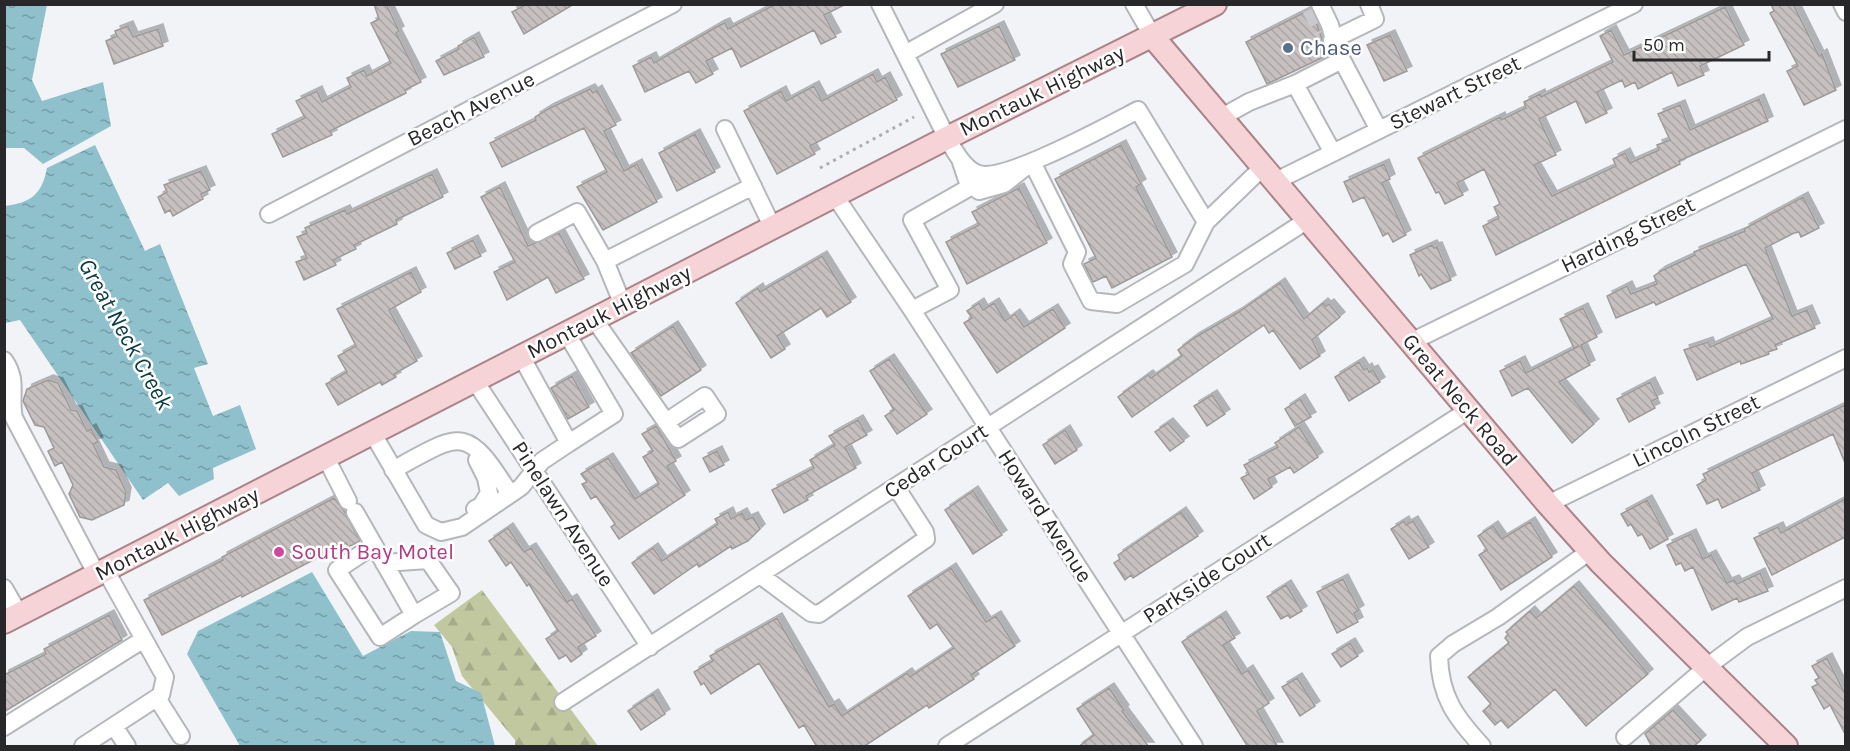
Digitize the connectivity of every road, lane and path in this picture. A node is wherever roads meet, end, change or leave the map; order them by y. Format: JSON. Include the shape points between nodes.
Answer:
{"nodes":[{"id":1,"x":673,"y":4,"type":"edge"},
{"id":2,"x":880,"y":4,"type":"edge"},
{"id":3,"x":994,"y":4,"type":"edge"},
{"id":4,"x":1134,"y":4,"type":"edge"},
{"id":5,"x":1215,"y":4,"type":"edge"},
{"id":6,"x":1369,"y":4,"type":"edge"},
{"id":7,"x":1634,"y":4,"type":"edge"},
{"id":8,"x":1842,"y":4,"type":"edge"},
{"id":9,"x":1313,"y":6,"type":"edge"},
{"id":10,"x":1845,"y":12,"type":"edge"},
{"id":11,"x":1327,"y":36,"type":"junction"},
{"id":12,"x":1153,"y":37,"type":"junction"},
{"id":13,"x":905,"y":54,"type":"junction"},
{"id":14,"x":1342,"y":60,"type":"junction"},
{"id":15,"x":1295,"y":84,"type":"junction"},
{"id":16,"x":914,"y":117,"type":"dead end"},
{"id":17,"x":1222,"y":117,"type":"junction"},
{"id":18,"x":725,"y":129,"type":"dead end"},
{"id":19,"x":1845,"y":129,"type":"edge"},
{"id":20,"x":1379,"y":130,"type":"junction"},
{"id":21,"x":946,"y":138,"type":"junction"},
{"id":22,"x":1333,"y":153,"type":"junction"},
{"id":23,"x":960,"y":159,"type":"junction"},
{"id":24,"x":1032,"y":162,"type":"junction"},
{"id":25,"x":820,"y":168,"type":"dead end"},
{"id":26,"x":1270,"y":173,"type":"junction"},
{"id":27,"x":753,"y":186,"type":"junction"},
{"id":28,"x":972,"y":186,"type":"junction"},
{"id":29,"x":835,"y":196,"type":"junction"},
{"id":30,"x":269,"y":214,"type":"dead end"},
{"id":31,"x":1308,"y":219,"type":"junction"},
{"id":32,"x":1206,"y":222,"type":"junction"},
{"id":33,"x":773,"y":228,"type":"junction"},
{"id":34,"x":537,"y":233,"type":"dead end"},
{"id":35,"x":604,"y":261,"type":"junction"},
{"id":36,"x":623,"y":305,"type":"junction"},
{"id":37,"x":912,"y":310,"type":"junction"},
{"id":38,"x":594,"y":319,"type":"junction"},
{"id":39,"x":567,"y":334,"type":"junction"},
{"id":40,"x":1411,"y":342,"type":"junction"},
{"id":41,"x":521,"y":356,"type":"junction"},
{"id":42,"x":1845,"y":358,"type":"edge"},
{"id":43,"x":4,"y":360,"type":"edge"},
{"id":44,"x":475,"y":381,"type":"junction"},
{"id":45,"x":1467,"y":411,"type":"junction"},
{"id":46,"x":666,"y":422,"type":"dead end"},
{"id":47,"x":987,"y":428,"type":"junction"},
{"id":48,"x":373,"y":434,"type":"junction"},
{"id":49,"x":569,"y":443,"type":"junction"},
{"id":50,"x":473,"y":444,"type":"junction"},
{"id":51,"x":326,"y":458,"type":"junction"},
{"id":52,"x":393,"y":470,"type":"junction"},
{"id":53,"x":534,"y":473,"type":"junction"},
{"id":54,"x":896,"y":487,"type":"junction"},
{"id":55,"x":510,"y":494,"type":"junction"},
{"id":56,"x":1548,"y":504,"type":"junction"},
{"id":57,"x":426,"y":525,"type":"junction"},
{"id":58,"x":373,"y":546,"type":"junction"},
{"id":59,"x":1590,"y":552,"type":"junction"},
{"id":60,"x":384,"y":563,"type":"junction"},
{"id":61,"x":101,"y":573,"type":"junction"},
{"id":62,"x":760,"y":575,"type":"junction"},
{"id":63,"x":4,"y":588,"type":"edge"},
{"id":64,"x":1845,"y":588,"type":"edge"},
{"id":65,"x":414,"y":615,"type":"junction"},
{"id":66,"x":12,"y":618,"type":"edge"},
{"id":67,"x":1122,"y":635,"type":"junction"},
{"id":68,"x":144,"y":639,"type":"junction"},
{"id":69,"x":650,"y":646,"type":"junction"},
{"id":70,"x":1708,"y":666,"type":"junction"},
{"id":71,"x":157,"y":698,"type":"junction"},
{"id":72,"x":563,"y":702,"type":"dead end"},
{"id":73,"x":114,"y":726,"type":"junction"},
{"id":74,"x":4,"y":727,"type":"edge"},
{"id":75,"x":181,"y":736,"type":"dead end"},
{"id":76,"x":1625,"y":737,"type":"dead end"},
{"id":77,"x":83,"y":747,"type":"edge"},
{"id":78,"x":127,"y":747,"type":"edge"},
{"id":79,"x":947,"y":747,"type":"edge"},
{"id":80,"x":1194,"y":747,"type":"edge"},
{"id":81,"x":1482,"y":747,"type":"edge"},
{"id":82,"x":1786,"y":747,"type":"edge"}],
"edges":[{"from":1,"to":30,"type":"street","name":"Beach Avenue"},
{"from":2,"to":13,"type":"street"},
{"from":3,"to":13,"type":"street"},
{"from":4,"to":12,"type":"street"},
{"from":5,"to":12,"type":"main road","name":"Montauk Highway"},
{"from":6,"to":11,"type":"street","via":[[1375,19]]},
{"from":7,"to":20,"type":"street","name":"Stewart Street"},
{"from":8,"to":10,"type":"street"},
{"from":9,"to":11,"type":"street","via":[[1330,25]]},
{"from":11,"to":14,"type":"street"},
{"from":12,"to":17,"type":"main road","name":"Great Neck Road"},
{"from":12,"to":21,"type":"main road","name":"Montauk Highway"},
{"from":13,"to":21,"type":"street"},
{"from":14,"to":15,"type":"street"},
{"from":14,"to":20,"type":"street"},
{"from":15,"to":17,"type":"street"},
{"from":15,"to":22,"type":"street"},
{"from":16,"to":25,"type":"path"},
{"from":17,"to":26,"type":"main road","name":"Great Neck Road"},
{"from":18,"to":27,"type":"street"},
{"from":19,"to":40,"type":"street","name":"Harding Street"},
{"from":20,"to":22,"type":"street","name":"Stewart Street"},
{"from":21,"to":23,"type":"street"},
{"from":21,"to":29,"type":"main road","name":"Montauk Highway"},
{"from":22,"to":26,"type":"street","name":"Stewart Street"},
{"from":23,"to":24,"type":"street","via":[[975,173],[988,176]]},
{"from":23,"to":28,"type":"street"},
{"from":24,"to":28,"type":"street","via":[[1004,184],[979,191]]},
{"from":24,"to":32,"type":"street","via":[[1138,110]]},
{"from":24,"to":32,"type":"street","name":"Stewart Street","via":[[1077,252],[1072,264],[1091,301],[1117,304],[1185,264]]},
{"from":26,"to":31,"type":"main road","name":"Great Neck Road"},
{"from":26,"to":32,"type":"street","name":"Stewart Street"},
{"from":27,"to":33,"type":"street"},
{"from":27,"to":35,"type":"street"},
{"from":28,"to":37,"type":"street","via":[[912,220],[950,290]]},
{"from":29,"to":33,"type":"main road","name":"Montauk Highway"},
{"from":29,"to":37,"type":"street","name":"Howard Avenue"},
{"from":31,"to":40,"type":"main road","name":"Great Neck Road"},
{"from":31,"to":47,"type":"street","name":"Cedar Court"},
{"from":33,"to":36,"type":"main road","name":"Montauk Highway"},
{"from":34,"to":35,"type":"street","via":[[576,212]]},
{"from":35,"to":36,"type":"street"},
{"from":36,"to":38,"type":"main road","name":"Montauk Highway"},
{"from":37,"to":47,"type":"street","name":"Howard Avenue"},
{"from":38,"to":39,"type":"main road","name":"Montauk Highway"},
{"from":38,"to":46,"type":"street"},
{"from":39,"to":41,"type":"main road","name":"Montauk Highway"},
{"from":39,"to":49,"type":"street","via":[[614,414]]},
{"from":40,"to":45,"type":"main road","name":"Great Neck Road"},
{"from":41,"to":44,"type":"main road","name":"Montauk Highway"},
{"from":41,"to":49,"type":"street"},
{"from":42,"to":56,"type":"street","name":"Lincoln Street"},
{"from":43,"to":61,"type":"street","via":[[14,378],[14,418]]},
{"from":44,"to":48,"type":"main road","name":"Montauk Highway"},
{"from":44,"to":53,"type":"street","name":"Pinelawn Avenue"},
{"from":45,"to":56,"type":"main road","name":"Great Neck Road"},
{"from":45,"to":67,"type":"street","name":"Parkside Court"},
{"from":47,"to":54,"type":"street","name":"Cedar Court"},
{"from":47,"to":67,"type":"street","name":"Howard Avenue"},
{"from":48,"to":51,"type":"main road","name":"Montauk Highway"},
{"from":48,"to":52,"type":"street"},
{"from":49,"to":53,"type":"street","via":[[542,461]]},
{"from":50,"to":52,"type":"street","via":[[458,439],[444,442]]},
{"from":50,"to":55,"type":"street","via":[[487,457]]},
{"from":50,"to":57,"type":"street","via":[[489,493],[481,506],[458,518]]},
{"from":51,"to":58,"type":"street"},
{"from":51,"to":61,"type":"main road","name":"Montauk Highway"},
{"from":52,"to":57,"type":"street"},
{"from":53,"to":55,"type":"street"},
{"from":53,"to":69,"type":"street","name":"Pinelawn Avenue"},
{"from":54,"to":62,"type":"street","name":"Cedar Court"},
{"from":54,"to":62,"type":"street","via":[[926,539],[819,614],[812,613]]},
{"from":55,"to":57,"type":"street","via":[[462,527],[441,532]]},
{"from":56,"to":59,"type":"main road","name":"Great Neck Road"},
{"from":58,"to":60,"type":"street"},
{"from":58,"to":65,"type":"street","via":[[337,570],[380,637]]},
{"from":59,"to":70,"type":"main road","name":"Great Neck Road"},
{"from":59,"to":81,"type":"street","via":[[1439,656],[1439,674],[1454,716]]},
{"from":60,"to":65,"type":"street"},
{"from":60,"to":65,"type":"street","via":[[428,560],[451,593]]},
{"from":61,"to":66,"type":"main road","name":"Montauk Highway"},
{"from":61,"to":68,"type":"street"},
{"from":62,"to":69,"type":"street","name":"Cedar Court"},
{"from":63,"to":66,"type":"street"},
{"from":64,"to":70,"type":"street","via":[[1747,637]]},
{"from":67,"to":79,"type":"street","name":"Parkside Court"},
{"from":67,"to":80,"type":"street","name":"Howard Avenue"},
{"from":68,"to":71,"type":"street","via":[[165,677]]},
{"from":68,"to":74,"type":"street"},
{"from":69,"to":72,"type":"street","name":"Cedar Court"},
{"from":70,"to":76,"type":"street"},
{"from":70,"to":82,"type":"main road","name":"Great Neck Road"},
{"from":71,"to":73,"type":"street"},
{"from":71,"to":75,"type":"street"},
{"from":73,"to":77,"type":"street"},
{"from":73,"to":78,"type":"street"}]}
